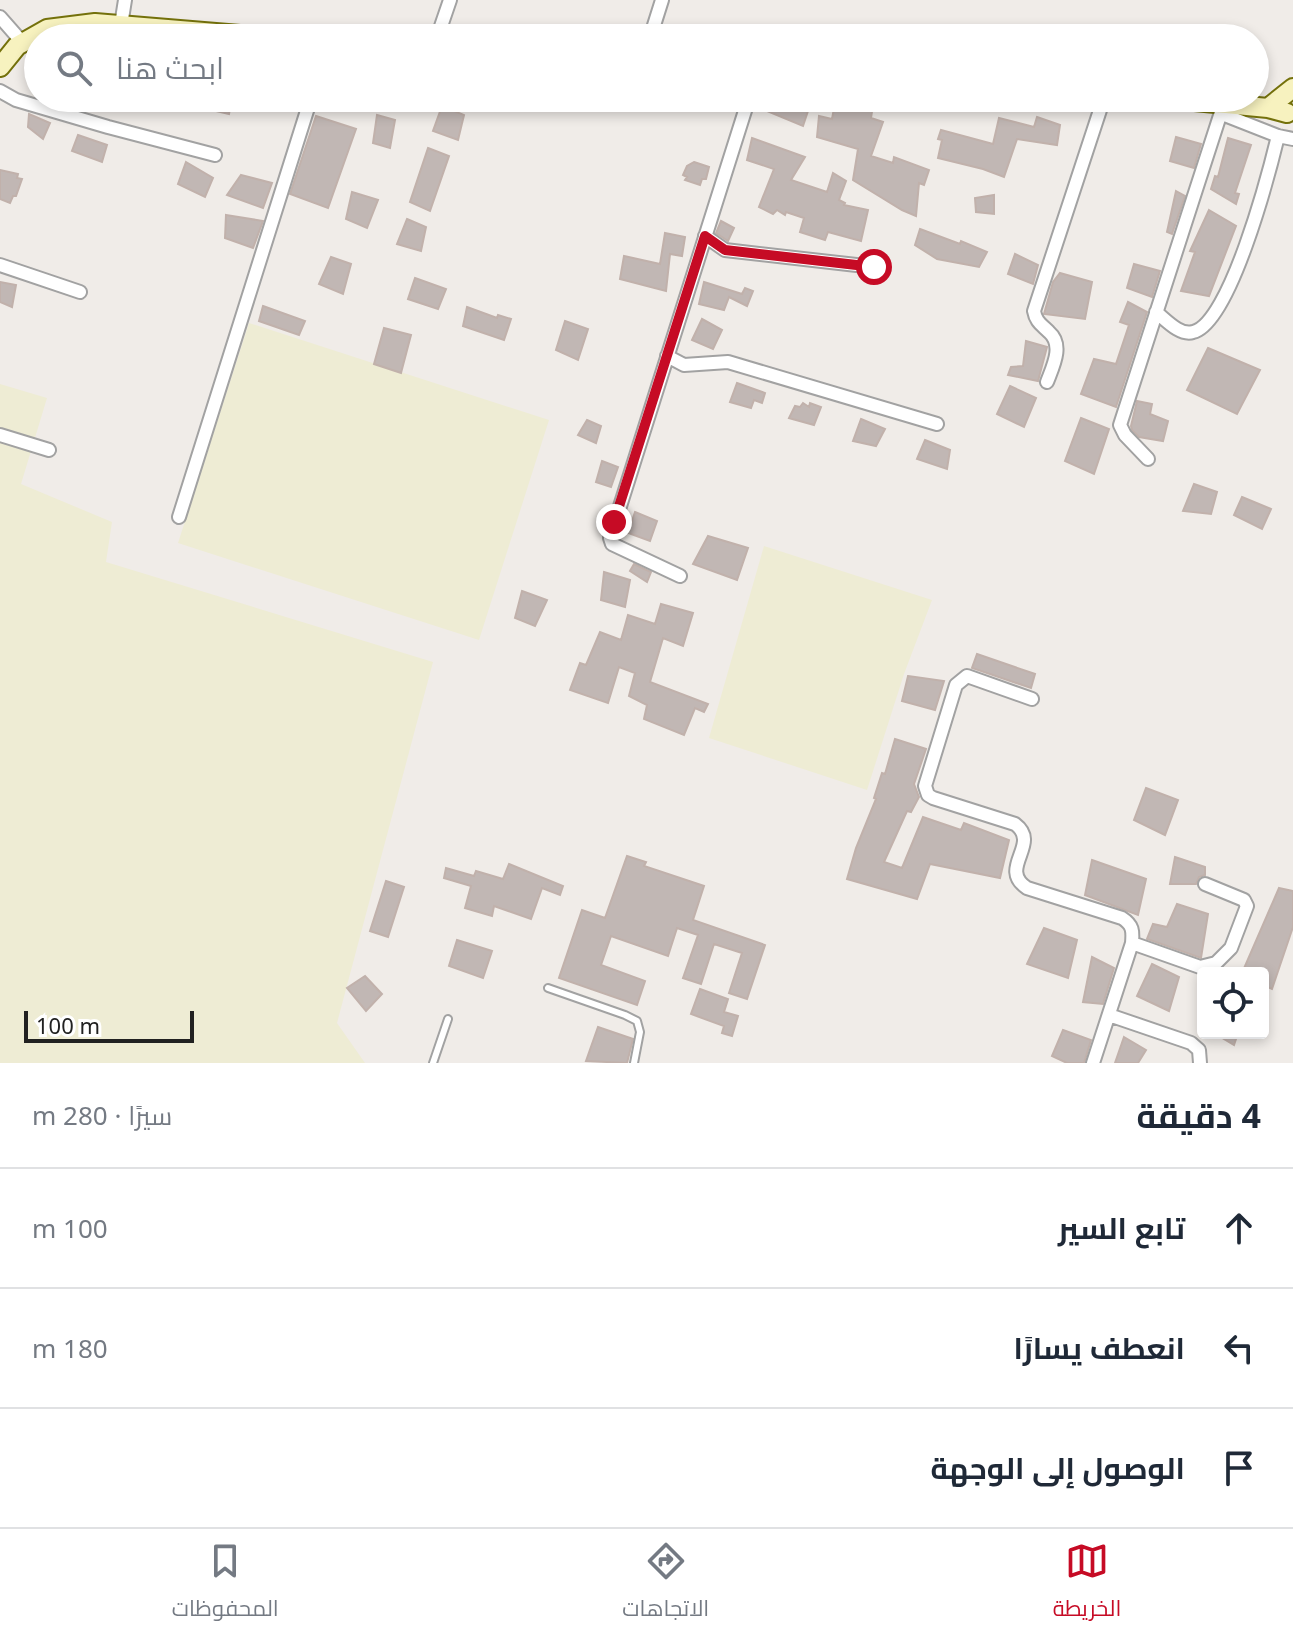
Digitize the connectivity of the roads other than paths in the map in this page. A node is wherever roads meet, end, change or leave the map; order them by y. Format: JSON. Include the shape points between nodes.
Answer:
{"nodes":[{"id":1,"x":125,"y":0,"type":"edge"},
{"id":2,"x":450,"y":0,"type":"edge"},
{"id":3,"x":662,"y":0,"type":"edge"},
{"id":4,"x":0,"y":17,"type":"edge"},
{"id":5,"x":87,"y":24,"type":"edge"},
{"id":6,"x":108,"y":24,"type":"edge"},
{"id":7,"x":121,"y":24,"type":"edge"},
{"id":8,"x":442,"y":24,"type":"edge"},
{"id":9,"x":654,"y":24,"type":"edge"},
{"id":10,"x":22,"y":42,"type":"joint"},
{"id":11,"x":0,"y":67,"type":"edge"},
{"id":12,"x":1293,"y":88,"type":"edge"},
{"id":13,"x":0,"y":91,"type":"edge"},
{"id":14,"x":24,"y":102,"type":"edge"},
{"id":15,"x":1269,"y":107,"type":"edge"},
{"id":16,"x":1269,"y":108,"type":"edge"},
{"id":17,"x":57,"y":112,"type":"edge"},
{"id":18,"x":307,"y":112,"type":"edge"},
{"id":19,"x":745,"y":112,"type":"edge"},
{"id":20,"x":1099,"y":112,"type":"edge"},
{"id":21,"x":1222,"y":112,"type":"edge"},
{"id":22,"x":1231,"y":112,"type":"edge"},
{"id":23,"x":1290,"y":114,"type":"edge"},
{"id":24,"x":1278,"y":136,"type":"junction"},
{"id":25,"x":1293,"y":139,"type":"edge"},
{"id":26,"x":215,"y":155,"type":"dead end"},
{"id":27,"x":705,"y":236,"type":"junction"},
{"id":28,"x":0,"y":265,"type":"edge"},
{"id":29,"x":874,"y":267,"type":"dead end"},
{"id":30,"x":80,"y":292,"type":"dead end"},
{"id":31,"x":1156,"y":312,"type":"junction"},
{"id":32,"x":667,"y":356,"type":"junction"},
{"id":33,"x":1047,"y":382,"type":"dead end"},
{"id":34,"x":937,"y":424,"type":"dead end"},
{"id":35,"x":0,"y":435,"type":"edge"},
{"id":36,"x":49,"y":450,"type":"dead end"},
{"id":37,"x":1148,"y":459,"type":"dead end"},
{"id":38,"x":179,"y":517,"type":"dead end"},
{"id":39,"x":680,"y":576,"type":"dead end"},
{"id":40,"x":1032,"y":699,"type":"dead end"},
{"id":41,"x":1205,"y":884,"type":"dead end"},
{"id":42,"x":1132,"y":943,"type":"junction"},
{"id":43,"x":548,"y":988,"type":"dead end"},
{"id":44,"x":1109,"y":1015,"type":"junction"},
{"id":45,"x":448,"y":1019,"type":"dead end"},
{"id":46,"x":433,"y":1063,"type":"edge"},
{"id":47,"x":634,"y":1063,"type":"edge"},
{"id":48,"x":1093,"y":1063,"type":"edge"},
{"id":49,"x":1200,"y":1063,"type":"edge"}],
"edges":[{"from":1,"to":7,"type":"street"},
{"from":2,"to":8,"type":"street"},
{"from":3,"to":9,"type":"street"},
{"from":4,"to":10,"type":"street"},
{"from":5,"to":6,"type":"street"},
{"from":10,"to":11,"type":"street"},
{"from":12,"to":15,"type":"street"},
{"from":13,"to":14,"type":"street"},
{"from":16,"to":23,"type":"street"},
{"from":17,"to":26,"type":"street"},
{"from":18,"to":38,"type":"street"},
{"from":19,"to":27,"type":"street"},
{"from":20,"to":33,"type":"street","via":[[1034,311],[1058,353]]},
{"from":21,"to":31,"type":"street"},
{"from":22,"to":24,"type":"street"},
{"from":24,"to":25,"type":"street"},
{"from":24,"to":31,"type":"street","via":[[1234,274],[1206,326],[1186,333]]},
{"from":27,"to":29,"type":"street","via":[[725,250]]},
{"from":27,"to":32,"type":"street"},
{"from":28,"to":30,"type":"street"},
{"from":31,"to":37,"type":"street","via":[[1120,425]]},
{"from":32,"to":34,"type":"street","via":[[684,365],[728,362]]},
{"from":32,"to":39,"type":"street","via":[[610,538],[612,544]]},
{"from":35,"to":36,"type":"street"},
{"from":40,"to":42,"type":"street","via":[[979,679],[960,680],[925,786],[928,795],[1023,829],[1026,838],[1015,874],[1019,883],[1122,918],[1133,930]]},
{"from":41,"to":42,"type":"street","via":[[1247,906],[1231,948],[1216,963],[1200,967]]},
{"from":42,"to":44,"type":"street"},
{"from":43,"to":47,"type":"lane","via":[[637,1021]]},
{"from":44,"to":48,"type":"street"},
{"from":44,"to":49,"type":"street","via":[[1191,1043],[1199,1050]]},
{"from":45,"to":46,"type":"lane"}]}
